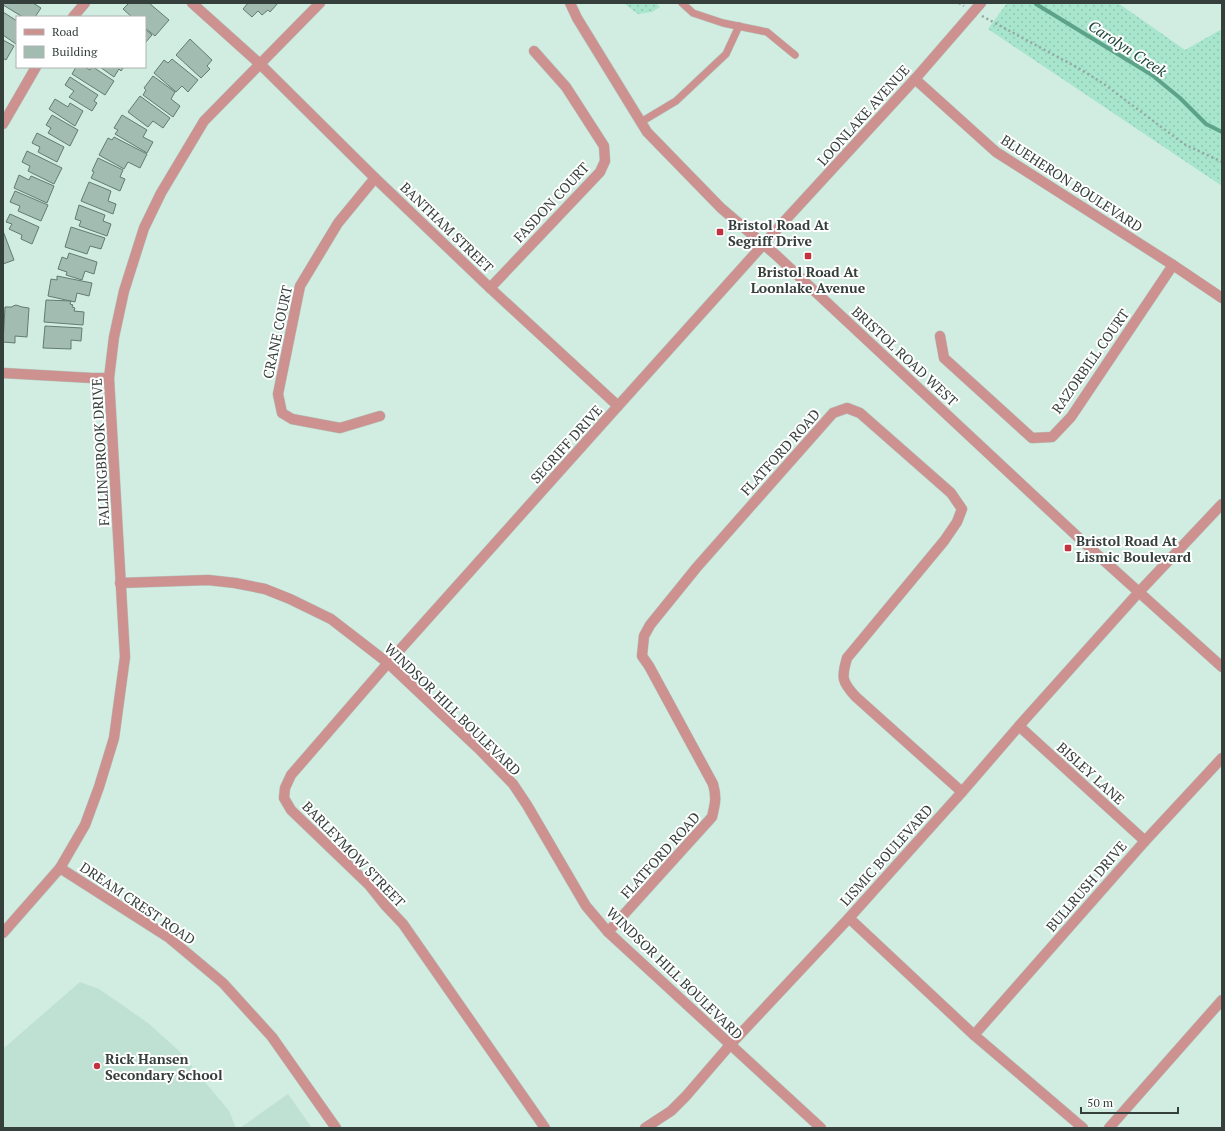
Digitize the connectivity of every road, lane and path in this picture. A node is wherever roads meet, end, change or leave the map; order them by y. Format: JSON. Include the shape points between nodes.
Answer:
{"nodes":[{"id":1,"x":85,"y":3,"type":"edge"},
{"id":2,"x":192,"y":3,"type":"edge"},
{"id":3,"x":320,"y":3,"type":"edge"},
{"id":4,"x":570,"y":3,"type":"edge"},
{"id":5,"x":682,"y":3,"type":"edge"},
{"id":6,"x":959,"y":3,"type":"edge"},
{"id":7,"x":980,"y":3,"type":"edge"},
{"id":8,"x":964,"y":6,"type":"dead end"},
{"id":9,"x":75,"y":16,"type":"edge"},
{"id":10,"x":982,"y":16,"type":"dead end"},
{"id":11,"x":739,"y":26,"type":"junction"},
{"id":12,"x":534,"y":51,"type":"dead end"},
{"id":13,"x":794,"y":55,"type":"dead end"},
{"id":14,"x":260,"y":64,"type":"junction"},
{"id":15,"x":35,"y":68,"type":"edge"},
{"id":16,"x":915,"y":80,"type":"junction"},
{"id":17,"x":641,"y":122,"type":"junction"},
{"id":18,"x":3,"y":124,"type":"edge"},
{"id":19,"x":1222,"y":162,"type":"edge"},
{"id":20,"x":375,"y":178,"type":"junction"},
{"id":21,"x":764,"y":244,"type":"junction"},
{"id":22,"x":1173,"y":265,"type":"junction"},
{"id":23,"x":490,"y":288,"type":"junction"},
{"id":24,"x":1222,"y":298,"type":"edge"},
{"id":25,"x":940,"y":336,"type":"dead end"},
{"id":26,"x":3,"y":373,"type":"edge"},
{"id":27,"x":110,"y":378,"type":"junction"},
{"id":28,"x":618,"y":406,"type":"junction"},
{"id":29,"x":380,"y":416,"type":"dead end"},
{"id":30,"x":1222,"y":504,"type":"edge"},
{"id":31,"x":120,"y":583,"type":"junction"},
{"id":32,"x":1139,"y":592,"type":"junction"},
{"id":33,"x":388,"y":664,"type":"junction"},
{"id":34,"x":1222,"y":667,"type":"edge"},
{"id":35,"x":1019,"y":726,"type":"junction"},
{"id":36,"x":1222,"y":758,"type":"edge"},
{"id":37,"x":962,"y":792,"type":"junction"},
{"id":38,"x":1144,"y":841,"type":"junction"},
{"id":39,"x":60,"y":868,"type":"junction"},
{"id":40,"x":849,"y":918,"type":"junction"},
{"id":41,"x":608,"y":932,"type":"junction"},
{"id":42,"x":3,"y":933,"type":"edge"},
{"id":43,"x":1222,"y":1000,"type":"edge"},
{"id":44,"x":974,"y":1035,"type":"junction"},
{"id":45,"x":730,"y":1045,"type":"junction"},
{"id":46,"x":336,"y":1128,"type":"edge"},
{"id":47,"x":545,"y":1128,"type":"edge"},
{"id":48,"x":645,"y":1128,"type":"edge"},
{"id":49,"x":821,"y":1128,"type":"edge"},
{"id":50,"x":1083,"y":1128,"type":"edge"},
{"id":51,"x":1109,"y":1128,"type":"edge"}],
"edges":[{"from":1,"to":9,"type":"street"},
{"from":2,"to":14,"type":"street","name":"BANTHAM STREET"},
{"from":3,"to":14,"type":"street","name":"FALLINGBROOK DRIVE"},
{"from":4,"to":17,"type":"street","name":"BRISTOL ROAD WEST"},
{"from":5,"to":11,"type":"lane","via":[[693,13]]},
{"from":6,"to":8,"type":"path"},
{"from":7,"to":16,"type":"street","name":"LOONLAKE AVENUE"},
{"from":10,"to":19,"type":"path","via":[[1080,69],[1184,144]]},
{"from":11,"to":13,"type":"lane","via":[[767,32]]},
{"from":11,"to":17,"type":"lane","via":[[726,54],[676,100]]},
{"from":12,"to":23,"type":"street","name":"FASDON COURT","via":[[566,87],[604,146],[605,161],[600,172]]},
{"from":14,"to":20,"type":"street","name":"BANTHAM STREET"},
{"from":14,"to":27,"type":"street","name":"FALLINGBROOK DRIVE","via":[[204,121],[161,193],[144,228],[119,312]]},
{"from":15,"to":18,"type":"street"},
{"from":16,"to":21,"type":"street","name":"LOONLAKE AVENUE"},
{"from":16,"to":22,"type":"street","name":"BLUEHERON BOULEVARD","via":[[996,152]]},
{"from":17,"to":21,"type":"street","name":"BRISTOL ROAD WEST","via":[[647,132],[721,208]]},
{"from":20,"to":23,"type":"street","name":"BANTHAM STREET"},
{"from":20,"to":29,"type":"street","name":"CRANE COURT","via":[[338,224],[300,286],[278,394],[282,413],[292,419],[340,428]]},
{"from":21,"to":28,"type":"street","name":"SEGRIFF DRIVE"},
{"from":21,"to":32,"type":"street","name":"BRISTOL ROAD WEST"},
{"from":22,"to":24,"type":"street","name":"BLUEHERON BOULEVARD"},
{"from":22,"to":25,"type":"street","name":"RAZORBILL COURT","via":[[1071,417],[1052,437],[1032,438],[944,358]]},
{"from":23,"to":28,"type":"street","name":"BANTHAM STREET"},
{"from":26,"to":27,"type":"street"},
{"from":27,"to":31,"type":"street","name":"FALLINGBROOK DRIVE"},
{"from":28,"to":33,"type":"street","name":"SEGRIFF DRIVE"},
{"from":30,"to":32,"type":"street","name":"LISMIC BOULEVARD"},
{"from":31,"to":33,"type":"street","name":"WINDSOR HILL BOULEVARD","via":[[208,580],[265,589],[331,619]]},
{"from":31,"to":39,"type":"street","name":"FALLINGBROOK DRIVE","via":[[125,657],[114,738],[85,825]]},
{"from":32,"to":34,"type":"street","name":"BRISTOL ROAD WEST"},
{"from":32,"to":35,"type":"street","name":"LISMIC BOULEVARD"},
{"from":33,"to":41,"type":"street","name":"WINDSOR HILL BOULEVARD","via":[[513,784],[586,906]]},
{"from":33,"to":47,"type":"street","name":"BARLEYMOW STREET","via":[[291,775],[284,798],[291,810],[369,885],[403,924]]},
{"from":35,"to":37,"type":"street","name":"LISMIC BOULEVARD"},
{"from":35,"to":38,"type":"street","name":"BISLEY LANE"},
{"from":36,"to":38,"type":"street","name":"BULLRUSH DRIVE"},
{"from":37,"to":40,"type":"street","name":"LISMIC BOULEVARD"},
{"from":37,"to":41,"type":"street","name":"FLATFORD ROAD","via":[[856,697],[847,687],[842,673],[847,658],[944,541],[957,522],[962,509],[951,493],[860,413],[847,408],[833,413],[697,567],[644,636],[642,656],[713,784],[716,794],[715,806],[712,817]]},
{"from":38,"to":44,"type":"street","name":"BULLRUSH DRIVE"},
{"from":39,"to":42,"type":"street","name":"FALLINGBROOK DRIVE"},
{"from":39,"to":46,"type":"street","name":"DREAM CREST ROAD","via":[[168,937],[223,983],[272,1037]]},
{"from":40,"to":44,"type":"street"},
{"from":40,"to":45,"type":"street","name":"LISMIC BOULEVARD"},
{"from":41,"to":45,"type":"street","name":"WINDSOR HILL BOULEVARD"},
{"from":43,"to":51,"type":"street"},
{"from":44,"to":50,"type":"street"},
{"from":45,"to":48,"type":"street","name":"LISMIC BOULEVARD","via":[[671,1111]]},
{"from":45,"to":49,"type":"street","name":"WINDSOR HILL BOULEVARD"}]}
